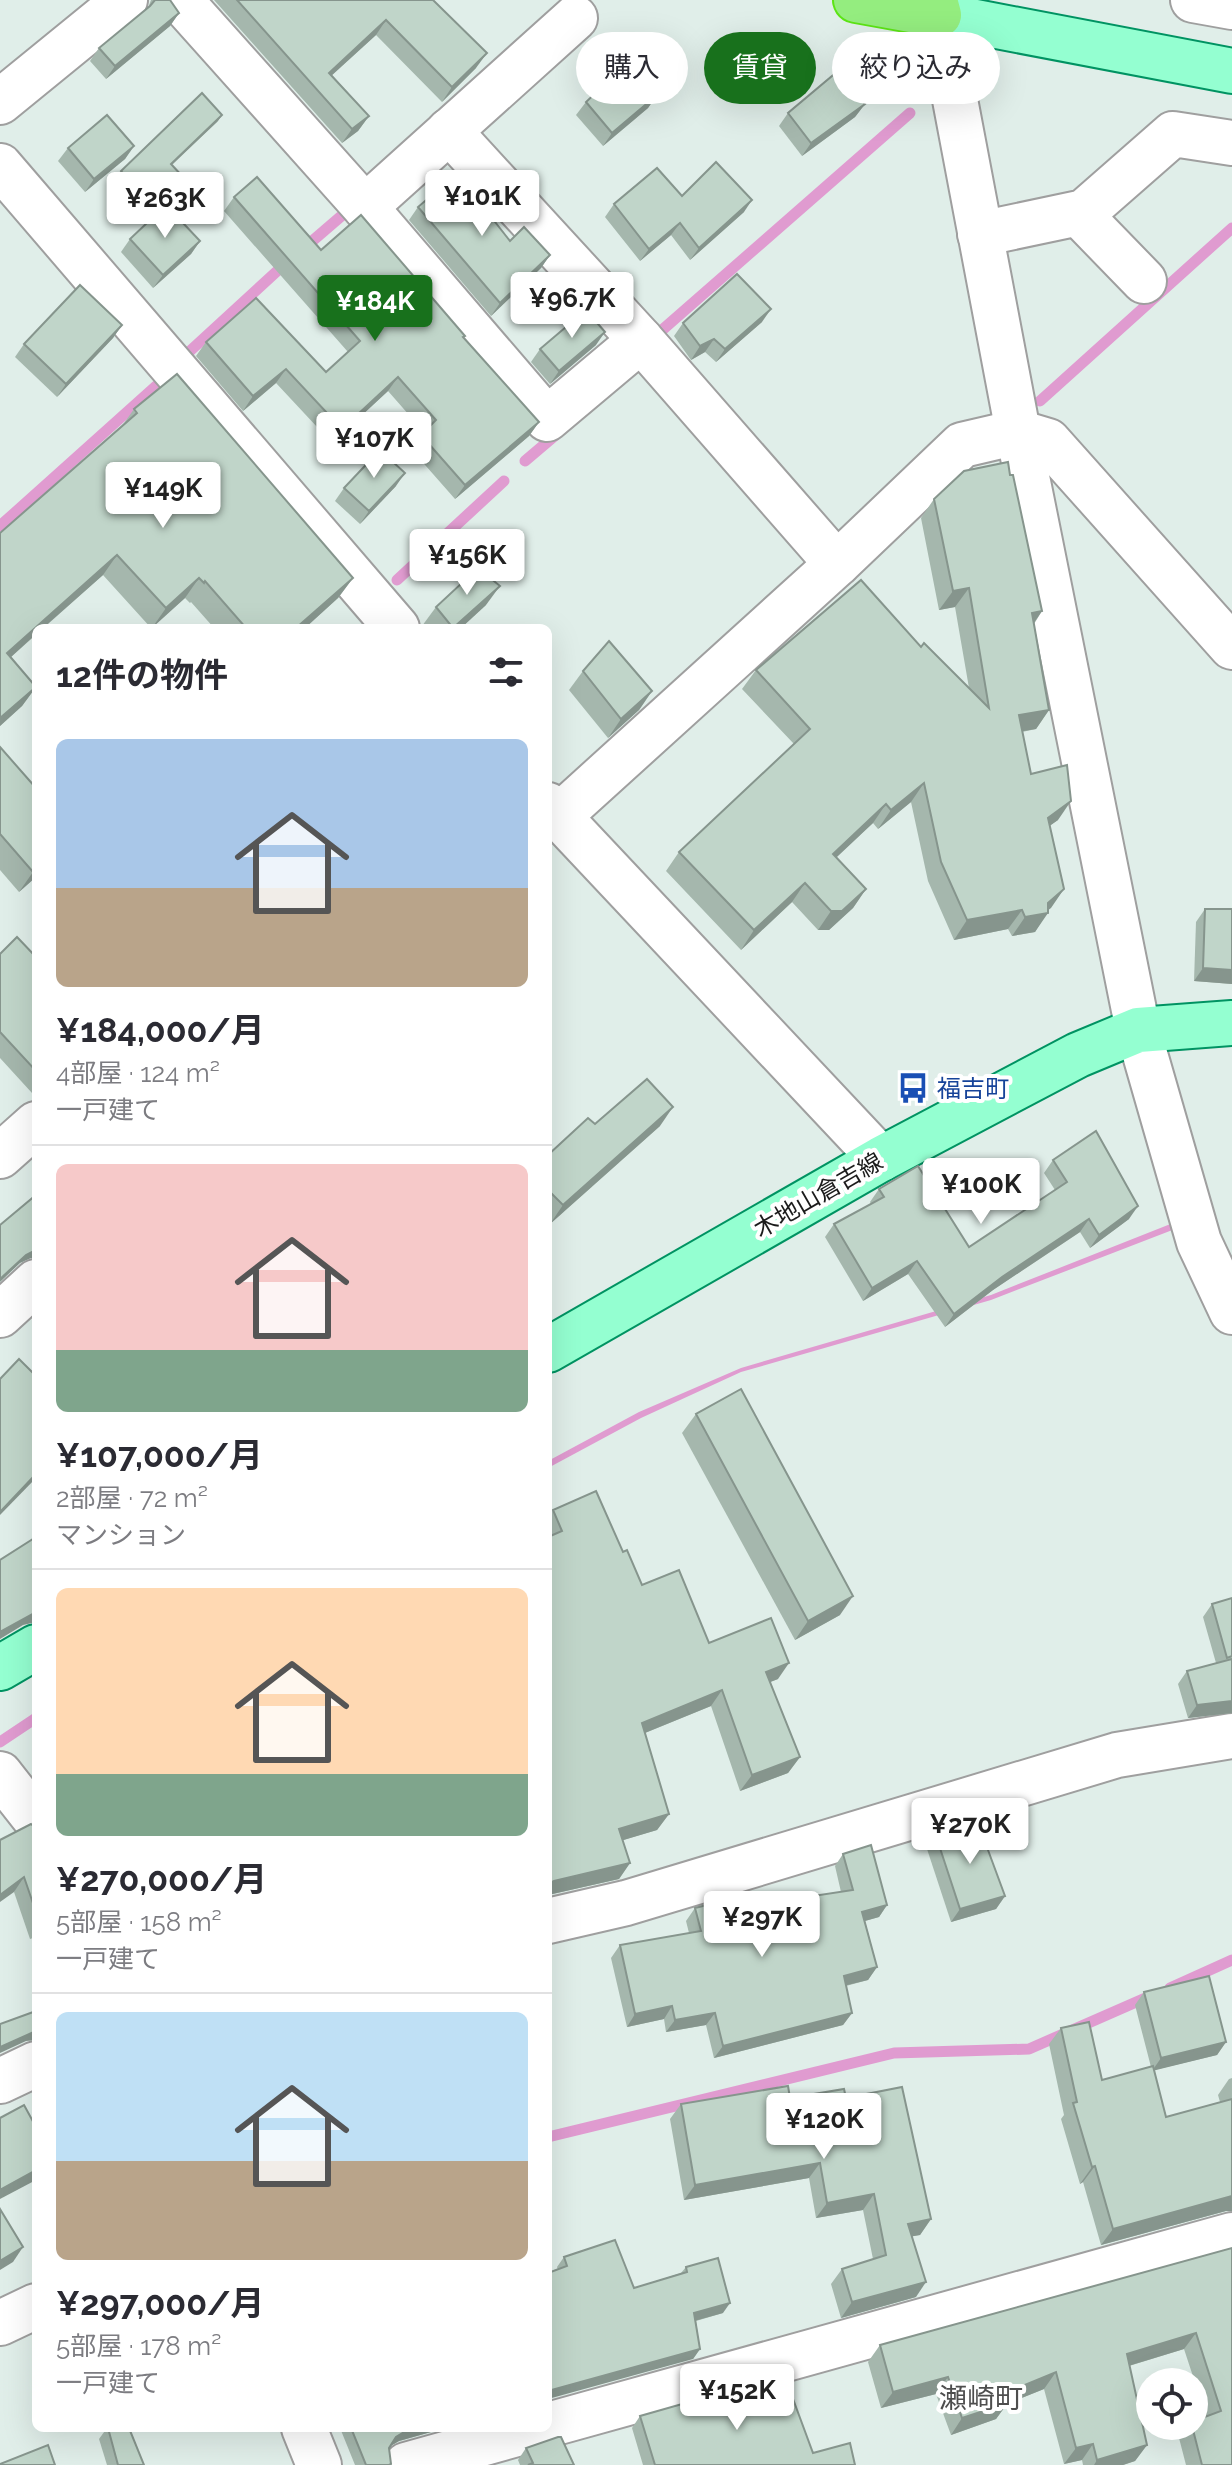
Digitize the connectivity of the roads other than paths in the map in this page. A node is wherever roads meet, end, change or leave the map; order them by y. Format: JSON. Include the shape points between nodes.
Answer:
{"nodes":[{"id":1,"x":125,"y":0,"type":"edge"},
{"id":2,"x":180,"y":0,"type":"edge"},
{"id":3,"x":856,"y":0,"type":"edge"},
{"id":4,"x":1193,"y":0,"type":"edge"},
{"id":5,"x":937,"y":7,"type":"edge"},
{"id":6,"x":1232,"y":7,"type":"edge"},
{"id":7,"x":575,"y":18,"type":"dead end"},
{"id":8,"x":1232,"y":71,"type":"edge"},
{"id":9,"x":0,"y":102,"type":"edge"},
{"id":10,"x":449,"y":131,"type":"junction"},
{"id":11,"x":1232,"y":143,"type":"edge"},
{"id":12,"x":0,"y":166,"type":"edge"},
{"id":13,"x":365,"y":207,"type":"junction"},
{"id":14,"x":1079,"y":214,"type":"junction"},
{"id":15,"x":980,"y":234,"type":"junction"},
{"id":16,"x":1144,"y":281,"type":"dead end"},
{"id":17,"x":641,"y":340,"type":"junction"},
{"id":18,"x":1018,"y":432,"type":"junction"},
{"id":19,"x":837,"y":564,"type":"junction"},
{"id":20,"x":394,"y":624,"type":"edge"},
{"id":21,"x":1232,"y":647,"type":"edge"},
{"id":22,"x":554,"y":820,"type":"edge"},
{"id":23,"x":1232,"y":1023,"type":"edge"},
{"id":24,"x":1138,"y":1030,"type":"junction"},
{"id":25,"x":32,"y":1128,"type":"edge"},
{"id":26,"x":0,"y":1156,"type":"edge"},
{"id":27,"x":881,"y":1159,"type":"junction"},
{"id":28,"x":32,"y":1286,"type":"edge"},
{"id":29,"x":1232,"y":1312,"type":"edge"},
{"id":30,"x":0,"y":1315,"type":"edge"},
{"id":31,"x":552,"y":1345,"type":"edge"},
{"id":32,"x":32,"y":1649,"type":"edge"},
{"id":33,"x":0,"y":1668,"type":"edge"},
{"id":34,"x":1232,"y":1736,"type":"edge"},
{"id":35,"x":0,"y":1774,"type":"edge"},
{"id":36,"x":32,"y":1815,"type":"edge"},
{"id":37,"x":552,"y":1920,"type":"edge"},
{"id":38,"x":32,"y":2066,"type":"edge"},
{"id":39,"x":0,"y":2081,"type":"edge"},
{"id":40,"x":1232,"y":2235,"type":"edge"},
{"id":41,"x":32,"y":2308,"type":"edge"},
{"id":42,"x":0,"y":2323,"type":"edge"},
{"id":43,"x":552,"y":2424,"type":"edge"},
{"id":44,"x":306,"y":2432,"type":"edge"},
{"id":45,"x":524,"y":2432,"type":"edge"},
{"id":46,"x":319,"y":2465,"type":"edge"},
{"id":47,"x":406,"y":2465,"type":"edge"}],
"edges":[{"from":1,"to":9,"type":"street"},
{"from":2,"to":13,"type":"street"},
{"from":3,"to":5,"type":"highway"},
{"from":4,"to":6,"type":"street"},
{"from":5,"to":8,"type":"main road"},
{"from":5,"to":15,"type":"street"},
{"from":7,"to":10,"type":"street"},
{"from":10,"to":13,"type":"street"},
{"from":10,"to":17,"type":"street"},
{"from":11,"to":14,"type":"street","via":[[1173,134]]},
{"from":12,"to":20,"type":"street"},
{"from":13,"to":17,"type":"street","via":[[547,419]]},
{"from":14,"to":15,"type":"street"},
{"from":14,"to":16,"type":"street"},
{"from":15,"to":18,"type":"street"},
{"from":17,"to":19,"type":"street"},
{"from":18,"to":19,"type":"street","via":[[962,445]]},
{"from":18,"to":21,"type":"street","via":[[1048,441]]},
{"from":18,"to":24,"type":"street"},
{"from":19,"to":22,"type":"street"},
{"from":22,"to":27,"type":"street"},
{"from":23,"to":24,"type":"main road","name":"木地山倉吉線"},
{"from":24,"to":27,"type":"main road","name":"木地山倉吉線","via":[[1078,1055]]},
{"from":24,"to":29,"type":"street","via":[[1199,1242]]},
{"from":25,"to":26,"type":"street"},
{"from":27,"to":31,"type":"main road","name":"木地山倉吉線"},
{"from":28,"to":30,"type":"street"},
{"from":32,"to":33,"type":"main road"},
{"from":34,"to":37,"type":"street","via":[[1117,1755],[626,1903]]},
{"from":35,"to":36,"type":"street"},
{"from":38,"to":39,"type":"street"},
{"from":40,"to":43,"type":"street"},
{"from":41,"to":42,"type":"street"},
{"from":44,"to":46,"type":"street"},
{"from":45,"to":47,"type":"street"}]}
